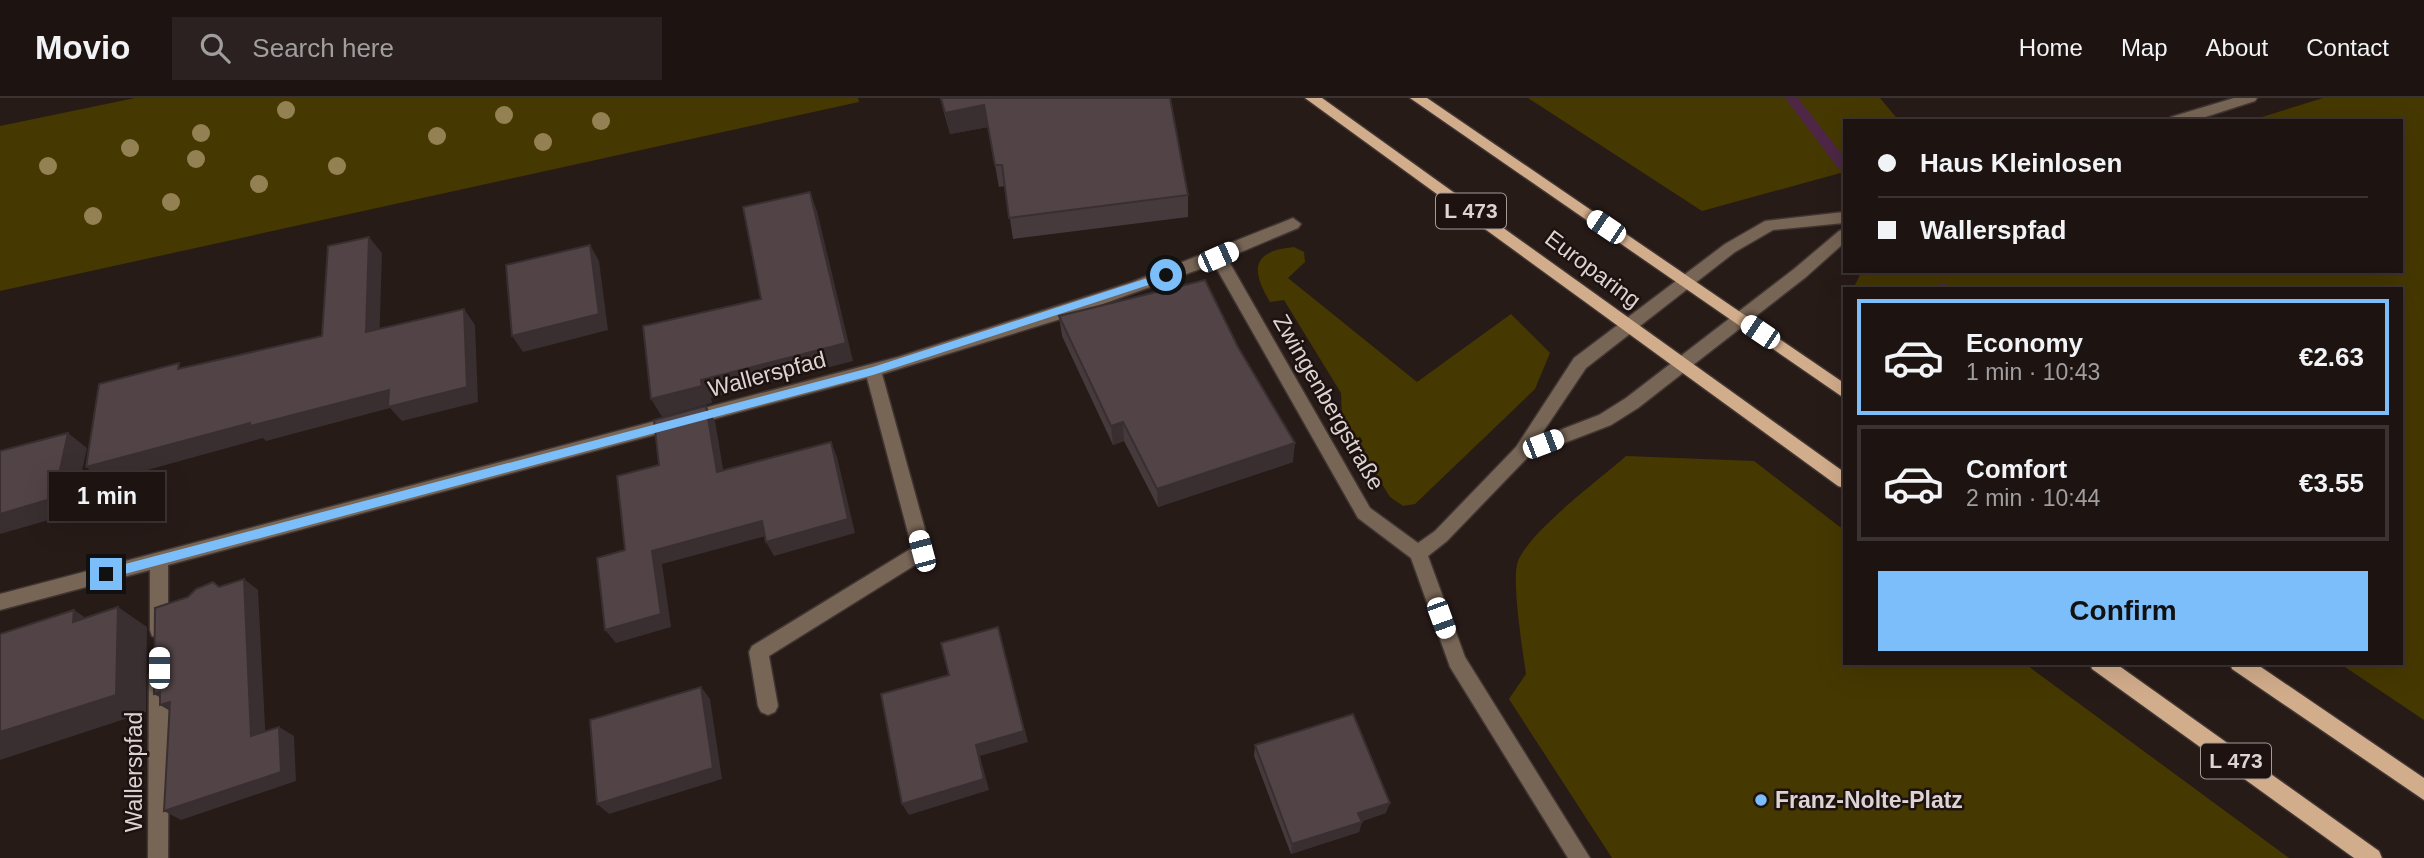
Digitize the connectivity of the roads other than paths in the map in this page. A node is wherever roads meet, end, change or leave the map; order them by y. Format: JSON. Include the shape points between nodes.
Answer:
{"nodes":[{"id":1,"x":1312,"y":98,"type":"edge"},
{"id":2,"x":1417,"y":98,"type":"edge"},
{"id":3,"x":2250,"y":98,"type":"edge"},
{"id":4,"x":2182,"y":119,"type":"edge"},
{"id":5,"x":1843,"y":218,"type":"edge"},
{"id":6,"x":1293,"y":224,"type":"dead end"},
{"id":7,"x":1843,"y":236,"type":"edge"},
{"id":8,"x":1218,"y":257,"type":"junction"},
{"id":9,"x":1686,"y":282,"type":"junction"},
{"id":10,"x":1742,"y":320,"type":"junction"},
{"id":11,"x":1628,"y":326,"type":"junction"},
{"id":12,"x":1684,"y":365,"type":"junction"},
{"id":13,"x":873,"y":371,"type":"junction"},
{"id":14,"x":1843,"y":390,"type":"edge"},
{"id":15,"x":1522,"y":452,"type":"junction"},
{"id":16,"x":1843,"y":480,"type":"edge"},
{"id":17,"x":1418,"y":553,"type":"junction"},
{"id":18,"x":159,"y":560,"type":"junction"},
{"id":19,"x":0,"y":602,"type":"edge"},
{"id":20,"x":2102,"y":665,"type":"edge"},
{"id":21,"x":2242,"y":665,"type":"edge"},
{"id":22,"x":768,"y":706,"type":"dead end"},
{"id":23,"x":2424,"y":790,"type":"edge"},
{"id":24,"x":158,"y":858,"type":"edge"},
{"id":25,"x":1580,"y":858,"type":"edge"},
{"id":26,"x":2372,"y":858,"type":"edge"}],
"edges":[{"from":1,"to":11,"type":"main road","name":"Europaring","number":"L 473"},
{"from":2,"to":9,"type":"main road","name":"Europaring","number":"L 473"},
{"from":3,"to":4,"type":"street"},
{"from":5,"to":9,"type":"street","via":[[1770,225]]},
{"from":6,"to":8,"type":"street","name":"Wallerspfad"},
{"from":7,"to":10,"type":"street"},
{"from":8,"to":13,"type":"street","name":"Wallerspfad"},
{"from":8,"to":17,"type":"street","name":"Zwingenbergstraße","via":[[1364,513]]},
{"from":9,"to":10,"type":"main road","name":"Europaring","number":"L 473"},
{"from":9,"to":11,"type":"street"},
{"from":10,"to":12,"type":"street"},
{"from":10,"to":14,"type":"main road","name":"Europaring","number":"L 473"},
{"from":11,"to":12,"type":"main road","name":"Europaring","number":"L 473"},
{"from":11,"to":15,"type":"street","via":[[1580,363]]},
{"from":12,"to":15,"type":"street","via":[[1605,420]]},
{"from":12,"to":16,"type":"main road","name":"Europaring","number":"L 473"},
{"from":13,"to":18,"type":"street","name":"Wallerspfad"},
{"from":13,"to":22,"type":"street","via":[[922,551],[759,652]]},
{"from":15,"to":17,"type":"street","via":[[1441,536]]},
{"from":17,"to":25,"type":"street","via":[[1457,661]]},
{"from":18,"to":19,"type":"street","name":"Wallerspfad"},
{"from":18,"to":24,"type":"street","name":"Wallerspfad"},
{"from":20,"to":26,"type":"main road","number":"L 473"},
{"from":21,"to":23,"type":"main road"}]}
